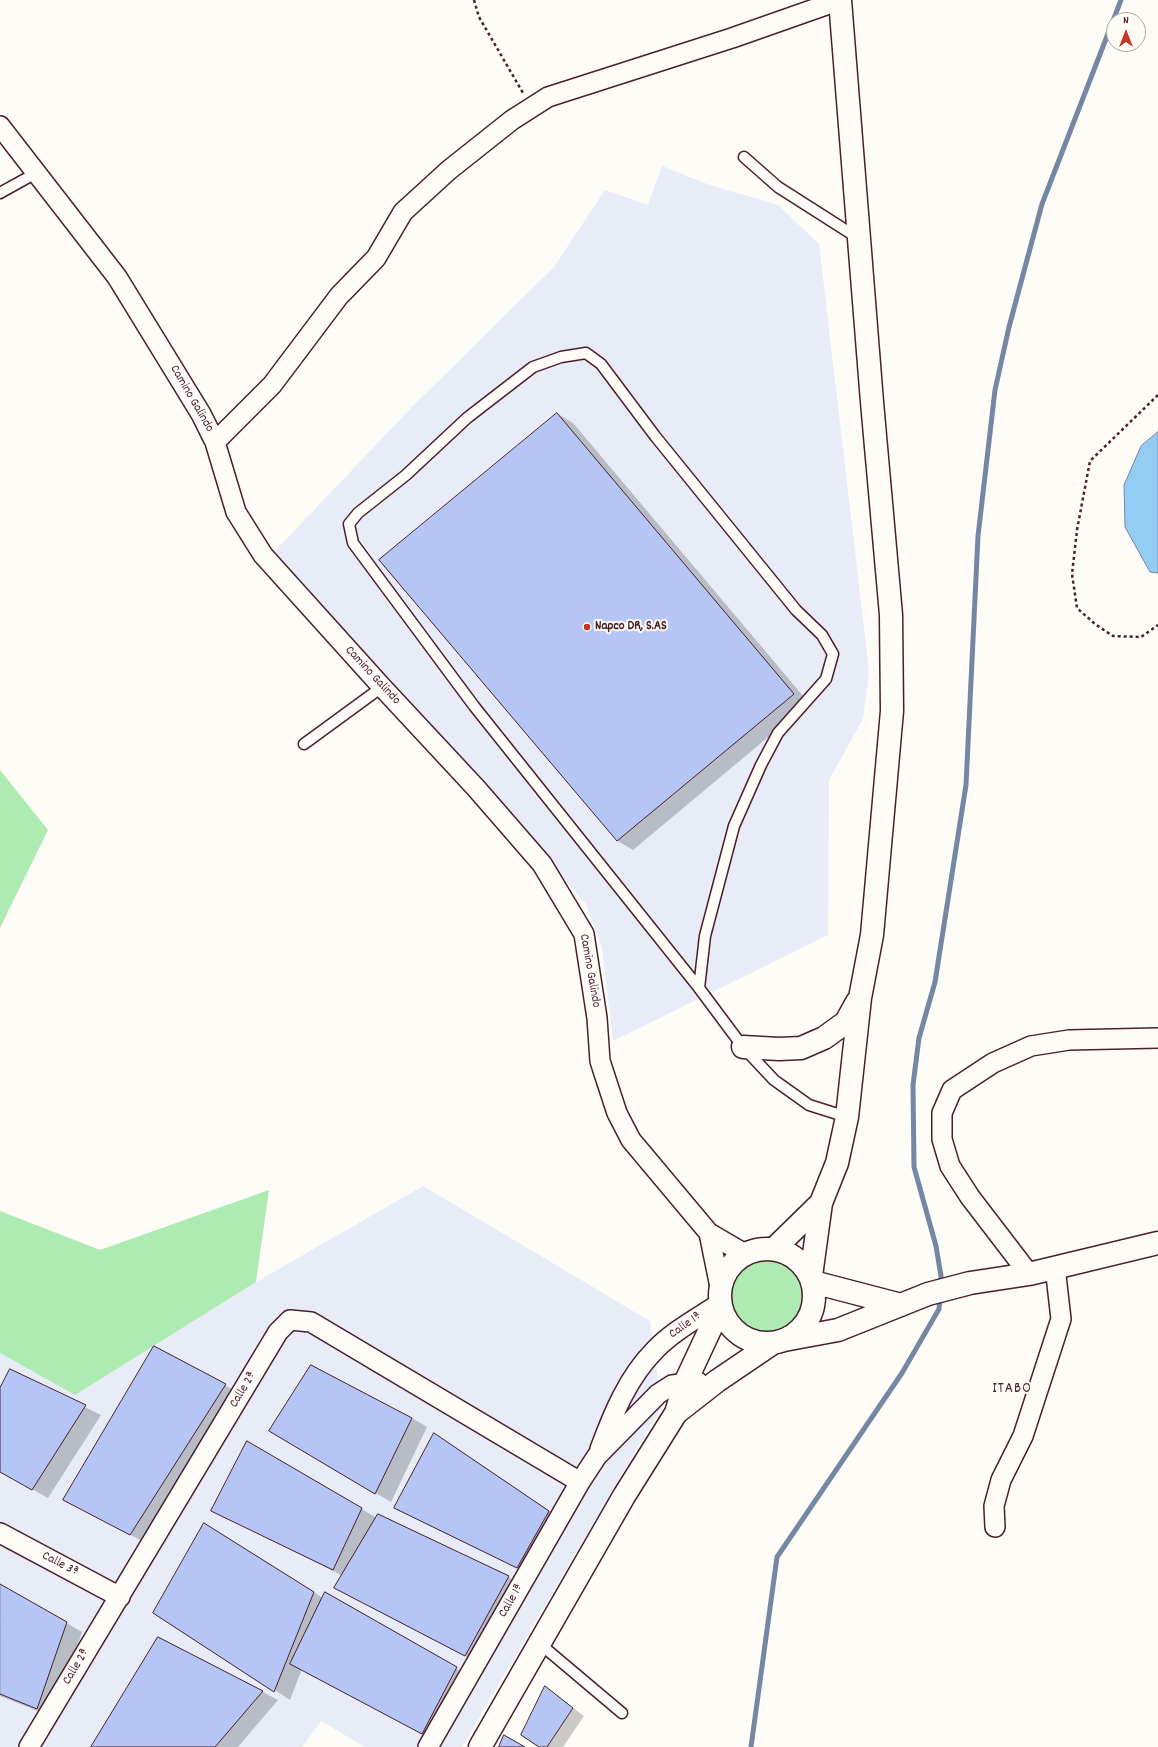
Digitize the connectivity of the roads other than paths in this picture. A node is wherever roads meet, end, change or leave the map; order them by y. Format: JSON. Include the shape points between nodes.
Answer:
{"nodes":[{"id":1,"x":840,"y":0,"type":"edge"},
{"id":2,"x":0,"y":126,"type":"edge"},
{"id":3,"x":744,"y":157,"type":"dead end"},
{"id":4,"x":36,"y":173,"type":"junction"},
{"id":5,"x":0,"y":193,"type":"edge"},
{"id":6,"x":859,"y":238,"type":"junction"},
{"id":7,"x":215,"y":442,"type":"junction"},
{"id":8,"x":382,"y":687,"type":"junction"},
{"id":9,"x":304,"y":744,"type":"dead end"},
{"id":10,"x":699,"y":988,"type":"junction"},
{"id":11,"x":860,"y":998,"type":"junction"},
{"id":12,"x":1158,"y":1038,"type":"edge"},
{"id":13,"x":743,"y":1047,"type":"junction"},
{"id":14,"x":847,"y":1117,"type":"junction"},
{"id":15,"x":821,"y":1203,"type":"junction"},
{"id":16,"x":709,"y":1233,"type":"junction"},
{"id":17,"x":1158,"y":1243,"type":"edge"},
{"id":18,"x":774,"y":1249,"type":"junction"},
{"id":19,"x":745,"y":1254,"type":"junction"},
{"id":20,"x":1055,"y":1267,"type":"junction"},
{"id":21,"x":1029,"y":1274,"type":"junction"},
{"id":22,"x":812,"y":1279,"type":"junction"},
{"id":23,"x":721,"y":1300,"type":"junction"},
{"id":24,"x":901,"y":1304,"type":"junction"},
{"id":25,"x":779,"y":1342,"type":"junction"},
{"id":26,"x":718,"y":1381,"type":"junction"},
{"id":27,"x":685,"y":1383,"type":"junction"},
{"id":28,"x":676,"y":1413,"type":"junction"},
{"id":29,"x":597,"y":1456,"type":"junction"},
{"id":30,"x":580,"y":1482,"type":"junction"},
{"id":31,"x":995,"y":1527,"type":"dead end"},
{"id":32,"x":0,"y":1533,"type":"edge"},
{"id":33,"x":120,"y":1598,"type":"junction"},
{"id":34,"x":539,"y":1643,"type":"junction"},
{"id":35,"x":622,"y":1713,"type":"dead end"},
{"id":36,"x":29,"y":1747,"type":"edge"},
{"id":37,"x":428,"y":1747,"type":"edge"},
{"id":38,"x":480,"y":1747,"type":"edge"}],
"edges":[{"from":1,"to":6,"type":"main road"},
{"from":1,"to":7,"type":"street","via":[[732,38],[548,97],[512,120],[449,170],[403,212],[376,258],[339,296],[272,385]]},
{"from":2,"to":4,"type":"street","name":"Camino Galindo"},
{"from":3,"to":6,"type":"lane","via":[[778,187]]},
{"from":4,"to":5,"type":"lane"},
{"from":4,"to":7,"type":"street","name":"Camino Galindo","via":[[117,277],[201,414]]},
{"from":6,"to":11,"type":"main road","via":[[891,615],[892,712],[872,935]]},
{"from":7,"to":8,"type":"street","name":"Camino Galindo","via":[[236,512],[262,555]]},
{"from":8,"to":9,"type":"lane"},
{"from":8,"to":16,"type":"street","name":"Camino Galindo","via":[[476,788],[542,864],[571,910],[584,934],[597,1018],[600,1062],[617,1114],[631,1140]]},
{"from":10,"to":10,"type":"lane","via":[[705,936],[734,826],[778,733],[826,679],[833,654],[822,635],[796,610],[655,436],[602,364],[586,353],[561,357],[533,366],[358,513],[349,524],[353,543],[474,706]]},
{"from":10,"to":13,"type":"lane"},
{"from":11,"to":13,"type":"main road","via":[[846,1022],[824,1038],[801,1048]]},
{"from":11,"to":14,"type":"main road"},
{"from":12,"to":21,"type":"street","via":[[1069,1040],[1031,1046],[993,1063],[952,1090],[942,1113],[942,1139],[950,1166],[970,1197]]},
{"from":13,"to":14,"type":"lane","via":[[774,1080],[809,1105]]},
{"from":14,"to":15,"type":"main road","via":[[837,1163]]},
{"from":15,"to":18,"type":"main road"},
{"from":15,"to":22,"type":"main road"},
{"from":16,"to":19,"type":"street","name":"Camino Galindo"},
{"from":16,"to":23,"type":"street","name":"Camino Galindo"},
{"from":17,"to":20,"type":"main road"},
{"from":18,"to":19,"type":"main road","via":[[754,1250]]},
{"from":18,"to":22,"type":"main road","via":[[789,1254],[802,1263]]},
{"from":19,"to":23,"type":"main road","via":[[730,1266]]},
{"from":20,"to":21,"type":"main road"},
{"from":20,"to":31,"type":"street","via":[[1061,1319],[1023,1436],[1002,1480],[994,1506]]},
{"from":21,"to":24,"type":"main road","via":[[970,1283]]},
{"from":22,"to":24,"type":"main road"},
{"from":22,"to":25,"type":"main road","via":[[815,1300],[810,1317],[800,1331]]},
{"from":23,"to":25,"type":"main road","via":[[728,1322],[736,1332],[754,1341]]},
{"from":23,"to":27,"type":"main road"},
{"from":23,"to":29,"type":"street","name":"Calle 1ª","via":[[655,1349],[642,1365],[614,1412]]},
{"from":24,"to":25,"type":"main road","via":[[838,1330]]},
{"from":25,"to":26,"type":"main road"},
{"from":26,"to":27,"type":"street","name":"Calle 1ª"},
{"from":26,"to":28,"type":"main road"},
{"from":27,"to":28,"type":"main road"},
{"from":27,"to":29,"type":"street","name":"Calle 1ª","via":[[672,1386],[658,1394]]},
{"from":28,"to":34,"type":"main road","via":[[624,1496]]},
{"from":29,"to":30,"type":"street","name":"Calle 1ª"},
{"from":30,"to":33,"type":"street","name":"Calle 2ª","via":[[311,1322],[290,1320],[278,1332]]},
{"from":30,"to":37,"type":"street","name":"Calle 1ª"},
{"from":32,"to":33,"type":"street","name":"Calle 3ª"},
{"from":33,"to":36,"type":"street","name":"Calle 2ª"},
{"from":34,"to":35,"type":"lane"},
{"from":34,"to":38,"type":"main road"}]}
